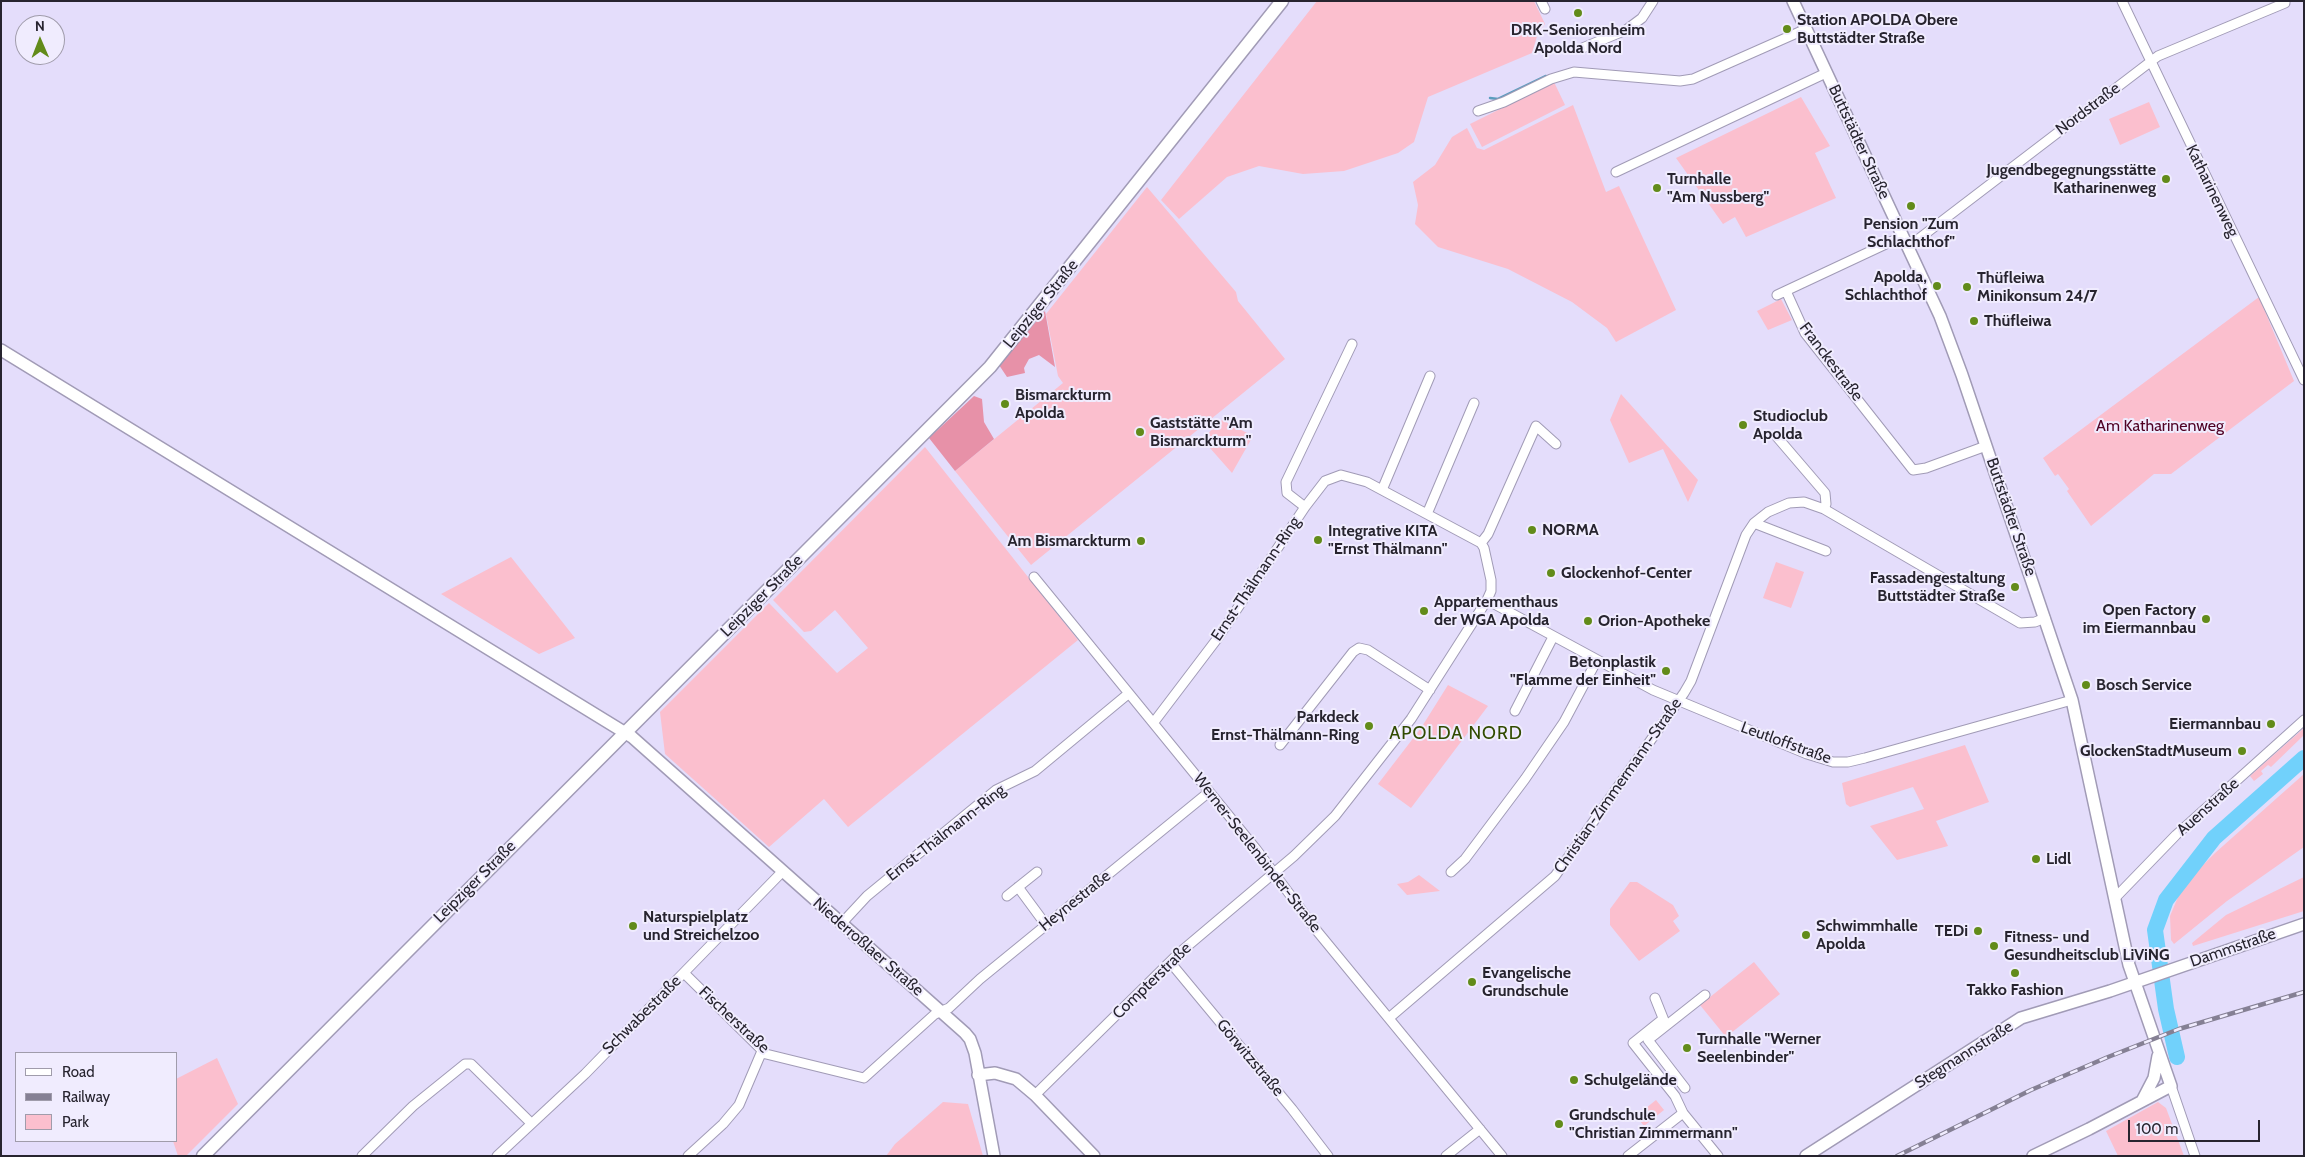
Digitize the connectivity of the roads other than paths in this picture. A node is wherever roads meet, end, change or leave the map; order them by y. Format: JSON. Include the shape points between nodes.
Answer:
{"nodes":[{"id":1,"x":1282,"y":1,"type":"edge"},
{"id":2,"x":1654,"y":1,"type":"edge"},
{"id":3,"x":1793,"y":1,"type":"edge"},
{"id":4,"x":2122,"y":1,"type":"edge"},
{"id":5,"x":2285,"y":1,"type":"edge"},
{"id":6,"x":1806,"y":29,"type":"junction"},
{"id":7,"x":1580,"y":49,"type":"dead end"},
{"id":8,"x":2150,"y":62,"type":"junction"},
{"id":9,"x":1826,"y":73,"type":"junction"},
{"id":10,"x":1478,"y":111,"type":"dead end"},
{"id":11,"x":1616,"y":172,"type":"dead end"},
{"id":12,"x":1903,"y":236,"type":"junction"},
{"id":13,"x":1908,"y":247,"type":"junction"},
{"id":14,"x":1352,"y":344,"type":"dead end"},
{"id":15,"x":1,"y":350,"type":"edge"},
{"id":16,"x":1430,"y":376,"type":"dead end"},
{"id":17,"x":2304,"y":380,"type":"edge"},
{"id":18,"x":1474,"y":403,"type":"dead end"},
{"id":19,"x":1777,"y":437,"type":"dead end"},
{"id":20,"x":1556,"y":444,"type":"dead end"},
{"id":21,"x":1986,"y":446,"type":"junction"},
{"id":22,"x":1382,"y":490,"type":"junction"},
{"id":23,"x":1305,"y":507,"type":"junction"},
{"id":24,"x":1824,"y":509,"type":"junction"},
{"id":25,"x":1427,"y":514,"type":"junction"},
{"id":26,"x":1754,"y":523,"type":"junction"},
{"id":27,"x":1481,"y":543,"type":"junction"},
{"id":28,"x":1826,"y":551,"type":"dead end"},
{"id":29,"x":1034,"y":577,"type":"dead end"},
{"id":30,"x":1487,"y":600,"type":"junction"},
{"id":31,"x":2045,"y":618,"type":"junction"},
{"id":32,"x":1553,"y":637,"type":"junction"},
{"id":33,"x":1597,"y":660,"type":"junction"},
{"id":34,"x":1430,"y":690,"type":"junction"},
{"id":35,"x":1128,"y":694,"type":"junction"},
{"id":36,"x":2072,"y":700,"type":"junction"},
{"id":37,"x":1678,"y":702,"type":"junction"},
{"id":38,"x":1515,"y":711,"type":"dead end"},
{"id":39,"x":2304,"y":720,"type":"edge"},
{"id":40,"x":1154,"y":722,"type":"junction"},
{"id":41,"x":625,"y":732,"type":"junction"},
{"id":42,"x":1280,"y":745,"type":"dead end"},
{"id":43,"x":1210,"y":792,"type":"junction"},
{"id":44,"x":783,"y":871,"type":"junction"},
{"id":45,"x":1037,"y":872,"type":"dead end"},
{"id":46,"x":1451,"y":872,"type":"dead end"},
{"id":47,"x":1274,"y":873,"type":"junction"},
{"id":48,"x":1018,"y":887,"type":"junction"},
{"id":49,"x":1007,"y":896,"type":"dead end"},
{"id":50,"x":2116,"y":898,"type":"junction"},
{"id":51,"x":841,"y":924,"type":"junction"},
{"id":52,"x":2304,"y":924,"type":"edge"},
{"id":53,"x":1046,"y":925,"type":"junction"},
{"id":54,"x":1170,"y":962,"type":"junction"},
{"id":55,"x":684,"y":973,"type":"junction"},
{"id":56,"x":2135,"y":982,"type":"junction"},
{"id":57,"x":1705,"y":995,"type":"dead end"},
{"id":58,"x":1655,"y":998,"type":"dead end"},
{"id":59,"x":941,"y":1012,"type":"junction"},
{"id":60,"x":1389,"y":1018,"type":"junction"},
{"id":61,"x":1665,"y":1022,"type":"junction"},
{"id":62,"x":762,"y":1051,"type":"junction"},
{"id":63,"x":2158,"y":1052,"type":"junction"},
{"id":64,"x":978,"y":1075,"type":"junction"},
{"id":65,"x":2171,"y":1086,"type":"junction"},
{"id":66,"x":1685,"y":1088,"type":"dead end"},
{"id":67,"x":1035,"y":1095,"type":"junction"},
{"id":68,"x":2142,"y":1101,"type":"junction"},
{"id":69,"x":1683,"y":1112,"type":"junction"},
{"id":70,"x":531,"y":1123,"type":"junction"},
{"id":71,"x":1480,"y":1129,"type":"junction"},
{"id":72,"x":202,"y":1156,"type":"edge"},
{"id":73,"x":362,"y":1156,"type":"edge"},
{"id":74,"x":498,"y":1156,"type":"edge"},
{"id":75,"x":688,"y":1156,"type":"edge"},
{"id":76,"x":994,"y":1156,"type":"edge"},
{"id":77,"x":1094,"y":1156,"type":"edge"},
{"id":78,"x":1328,"y":1156,"type":"edge"},
{"id":79,"x":1446,"y":1156,"type":"edge"},
{"id":80,"x":1502,"y":1156,"type":"edge"},
{"id":81,"x":1628,"y":1156,"type":"edge"},
{"id":82,"x":1718,"y":1156,"type":"edge"},
{"id":83,"x":1806,"y":1156,"type":"edge"},
{"id":84,"x":2033,"y":1156,"type":"edge"},
{"id":85,"x":2195,"y":1156,"type":"edge"}],
"edges":[{"from":1,"to":41,"type":"main road","name":"Leipziger Straße","via":[[990,367]]},
{"from":2,"to":7,"type":"street","via":[[1642,18],[1626,30]]},
{"from":3,"to":6,"type":"main road","name":"Buttstädter Straße"},
{"from":4,"to":8,"type":"street","name":"Katharinenweg"},
{"from":5,"to":8,"type":"street","name":"Nordstraße","via":[[2190,41]]},
{"from":6,"to":9,"type":"main road","name":"Buttstädter Straße"},
{"from":6,"to":10,"type":"street","via":[[1693,79],[1680,81],[1574,72]]},
{"from":8,"to":13,"type":"street","name":"Nordstraße"},
{"from":8,"to":17,"type":"street","name":"Katharinenweg"},
{"from":9,"to":11,"type":"street","name":"Buttstädter Straße"},
{"from":9,"to":12,"type":"main road","name":"Buttstädter Straße"},
{"from":12,"to":13,"type":"main road","name":"Buttstädter Straße"},
{"from":12,"to":21,"type":"street","name":"Franckestraße","via":[[1782,293],[1805,333],[1913,470]]},
{"from":13,"to":21,"type":"main road","name":"Buttstädter Straße","via":[[1944,325]]},
{"from":14,"to":23,"type":"street","name":"Ernst-Thälmann-Ring","via":[[1286,482],[1287,493]]},
{"from":15,"to":41,"type":"main road","name":"Niederroßlaer Straße"},
{"from":16,"to":22,"type":"street"},
{"from":18,"to":25,"type":"street"},
{"from":19,"to":24,"type":"street","via":[[1825,493]]},
{"from":20,"to":27,"type":"street","via":[[1536,426],[1488,534]]},
{"from":21,"to":31,"type":"main road","name":"Buttstädter Straße"},
{"from":22,"to":23,"type":"street","name":"Ernst-Thälmann-Ring","via":[[1341,475],[1325,481]]},
{"from":22,"to":25,"type":"street","name":"Ernst-Thälmann-Ring"},
{"from":23,"to":40,"type":"street","name":"Ernst-Thälmann-Ring","via":[[1216,639]]},
{"from":24,"to":26,"type":"street","name":"Christian-Zimmermann-Straße","via":[[1804,502],[1789,503],[1768,512]]},
{"from":24,"to":31,"type":"street","name":"Christian-Zimmermann-Straße","via":[[2020,622]]},
{"from":25,"to":27,"type":"street","name":"Ernst-Thälmann-Ring"},
{"from":26,"to":28,"type":"street"},
{"from":26,"to":37,"type":"street","name":"Christian-Zimmermann-Straße","via":[[1746,535],[1691,681]]},
{"from":27,"to":30,"type":"street","via":[[1491,580]]},
{"from":29,"to":35,"type":"street","name":"Werner-Seelenbinder-Straße"},
{"from":30,"to":32,"type":"street","name":"Leutloffstraße"},
{"from":30,"to":34,"type":"street"},
{"from":31,"to":36,"type":"main road","name":"Buttstädter Straße"},
{"from":32,"to":33,"type":"street","name":"Leutloffstraße"},
{"from":32,"to":38,"type":"street"},
{"from":33,"to":37,"type":"street","name":"Leutloffstraße"},
{"from":33,"to":46,"type":"street","via":[[1564,722],[1526,779],[1465,859]]},
{"from":34,"to":42,"type":"street","via":[[1368,650],[1359,648]]},
{"from":34,"to":47,"type":"street","via":[[1335,816]]},
{"from":35,"to":40,"type":"street","name":"Werner-Seelenbinder-Straße"},
{"from":35,"to":51,"type":"street","name":"Ernst-Thälmann-Ring","via":[[1035,771],[996,790],[879,886]]},
{"from":36,"to":37,"type":"street","name":"Leutloffstraße","via":[[1848,762],[1833,762],[1807,754]]},
{"from":36,"to":50,"type":"main road","name":"Buttstädter Straße"},
{"from":37,"to":60,"type":"street","name":"Christian-Zimmermann-Straße","via":[[1555,876]]},
{"from":39,"to":50,"type":"street","name":"Auenstraße","via":[[2176,836]]},
{"from":40,"to":43,"type":"street","name":"Werner-Seelenbinder-Straße"},
{"from":41,"to":44,"type":"main road","name":"Niederroßlaer Straße"},
{"from":41,"to":72,"type":"main road","name":"Leipziger Straße"},
{"from":43,"to":47,"type":"street","name":"Werner-Seelenbinder-Straße"},
{"from":43,"to":53,"type":"street","name":"Heynestraße"},
{"from":44,"to":51,"type":"main road","name":"Niederroßlaer Straße"},
{"from":44,"to":55,"type":"street","name":"Schwabestraße"},
{"from":45,"to":48,"type":"street"},
{"from":47,"to":54,"type":"street","name":"Compterstraße"},
{"from":47,"to":60,"type":"street","name":"Werner-Seelenbinder-Straße"},
{"from":48,"to":49,"type":"street"},
{"from":48,"to":53,"type":"street"},
{"from":50,"to":56,"type":"main road","name":"Buttstädter Straße"},
{"from":51,"to":59,"type":"main road","name":"Niederroßlaer Straße"},
{"from":52,"to":56,"type":"main road","name":"Dammstraße"},
{"from":53,"to":59,"type":"street","name":"Heynestraße"},
{"from":54,"to":67,"type":"street","name":"Compterstraße"},
{"from":54,"to":78,"type":"street","name":"Görwitzstraße"},
{"from":55,"to":62,"type":"street","name":"Fischerstraße"},
{"from":55,"to":70,"type":"street","name":"Schwabestraße","via":[[585,1074]]},
{"from":56,"to":63,"type":"main road","name":"Buttstädter Straße"},
{"from":56,"to":83,"type":"main road","name":"Stegmannstraße","via":[[2021,1018]]},
{"from":57,"to":61,"type":"street"},
{"from":58,"to":61,"type":"street"},
{"from":59,"to":62,"type":"street","name":"Fischerstraße","via":[[864,1078]]},
{"from":59,"to":64,"type":"main road","name":"Niederroßlaer Straße","via":[[970,1039]]},
{"from":60,"to":71,"type":"street","name":"Werner-Seelenbinder-Straße"},
{"from":61,"to":66,"type":"street","via":[[1648,1040]]},
{"from":61,"to":69,"type":"street","via":[[1633,1043],[1675,1096]]},
{"from":62,"to":75,"type":"street","via":[[739,1105]]},
{"from":63,"to":65,"type":"main road","name":"Buttstädter Straße"},
{"from":63,"to":68,"type":"main road","via":[[2154,1078]]},
{"from":64,"to":67,"type":"main road","via":[[995,1073],[1010,1076]]},
{"from":64,"to":76,"type":"main road","name":"Niederroßlaer Straße"},
{"from":65,"to":68,"type":"main road"},
{"from":65,"to":85,"type":"street"},
{"from":67,"to":77,"type":"main road"},
{"from":68,"to":84,"type":"main road"},
{"from":69,"to":81,"type":"street"},
{"from":69,"to":82,"type":"street"},
{"from":70,"to":73,"type":"street","via":[[472,1064],[465,1064],[413,1106]]},
{"from":70,"to":74,"type":"street","name":"Schwabestraße"},
{"from":71,"to":79,"type":"street"},
{"from":71,"to":80,"type":"street","name":"Werner-Seelenbinder-Straße"}]}
